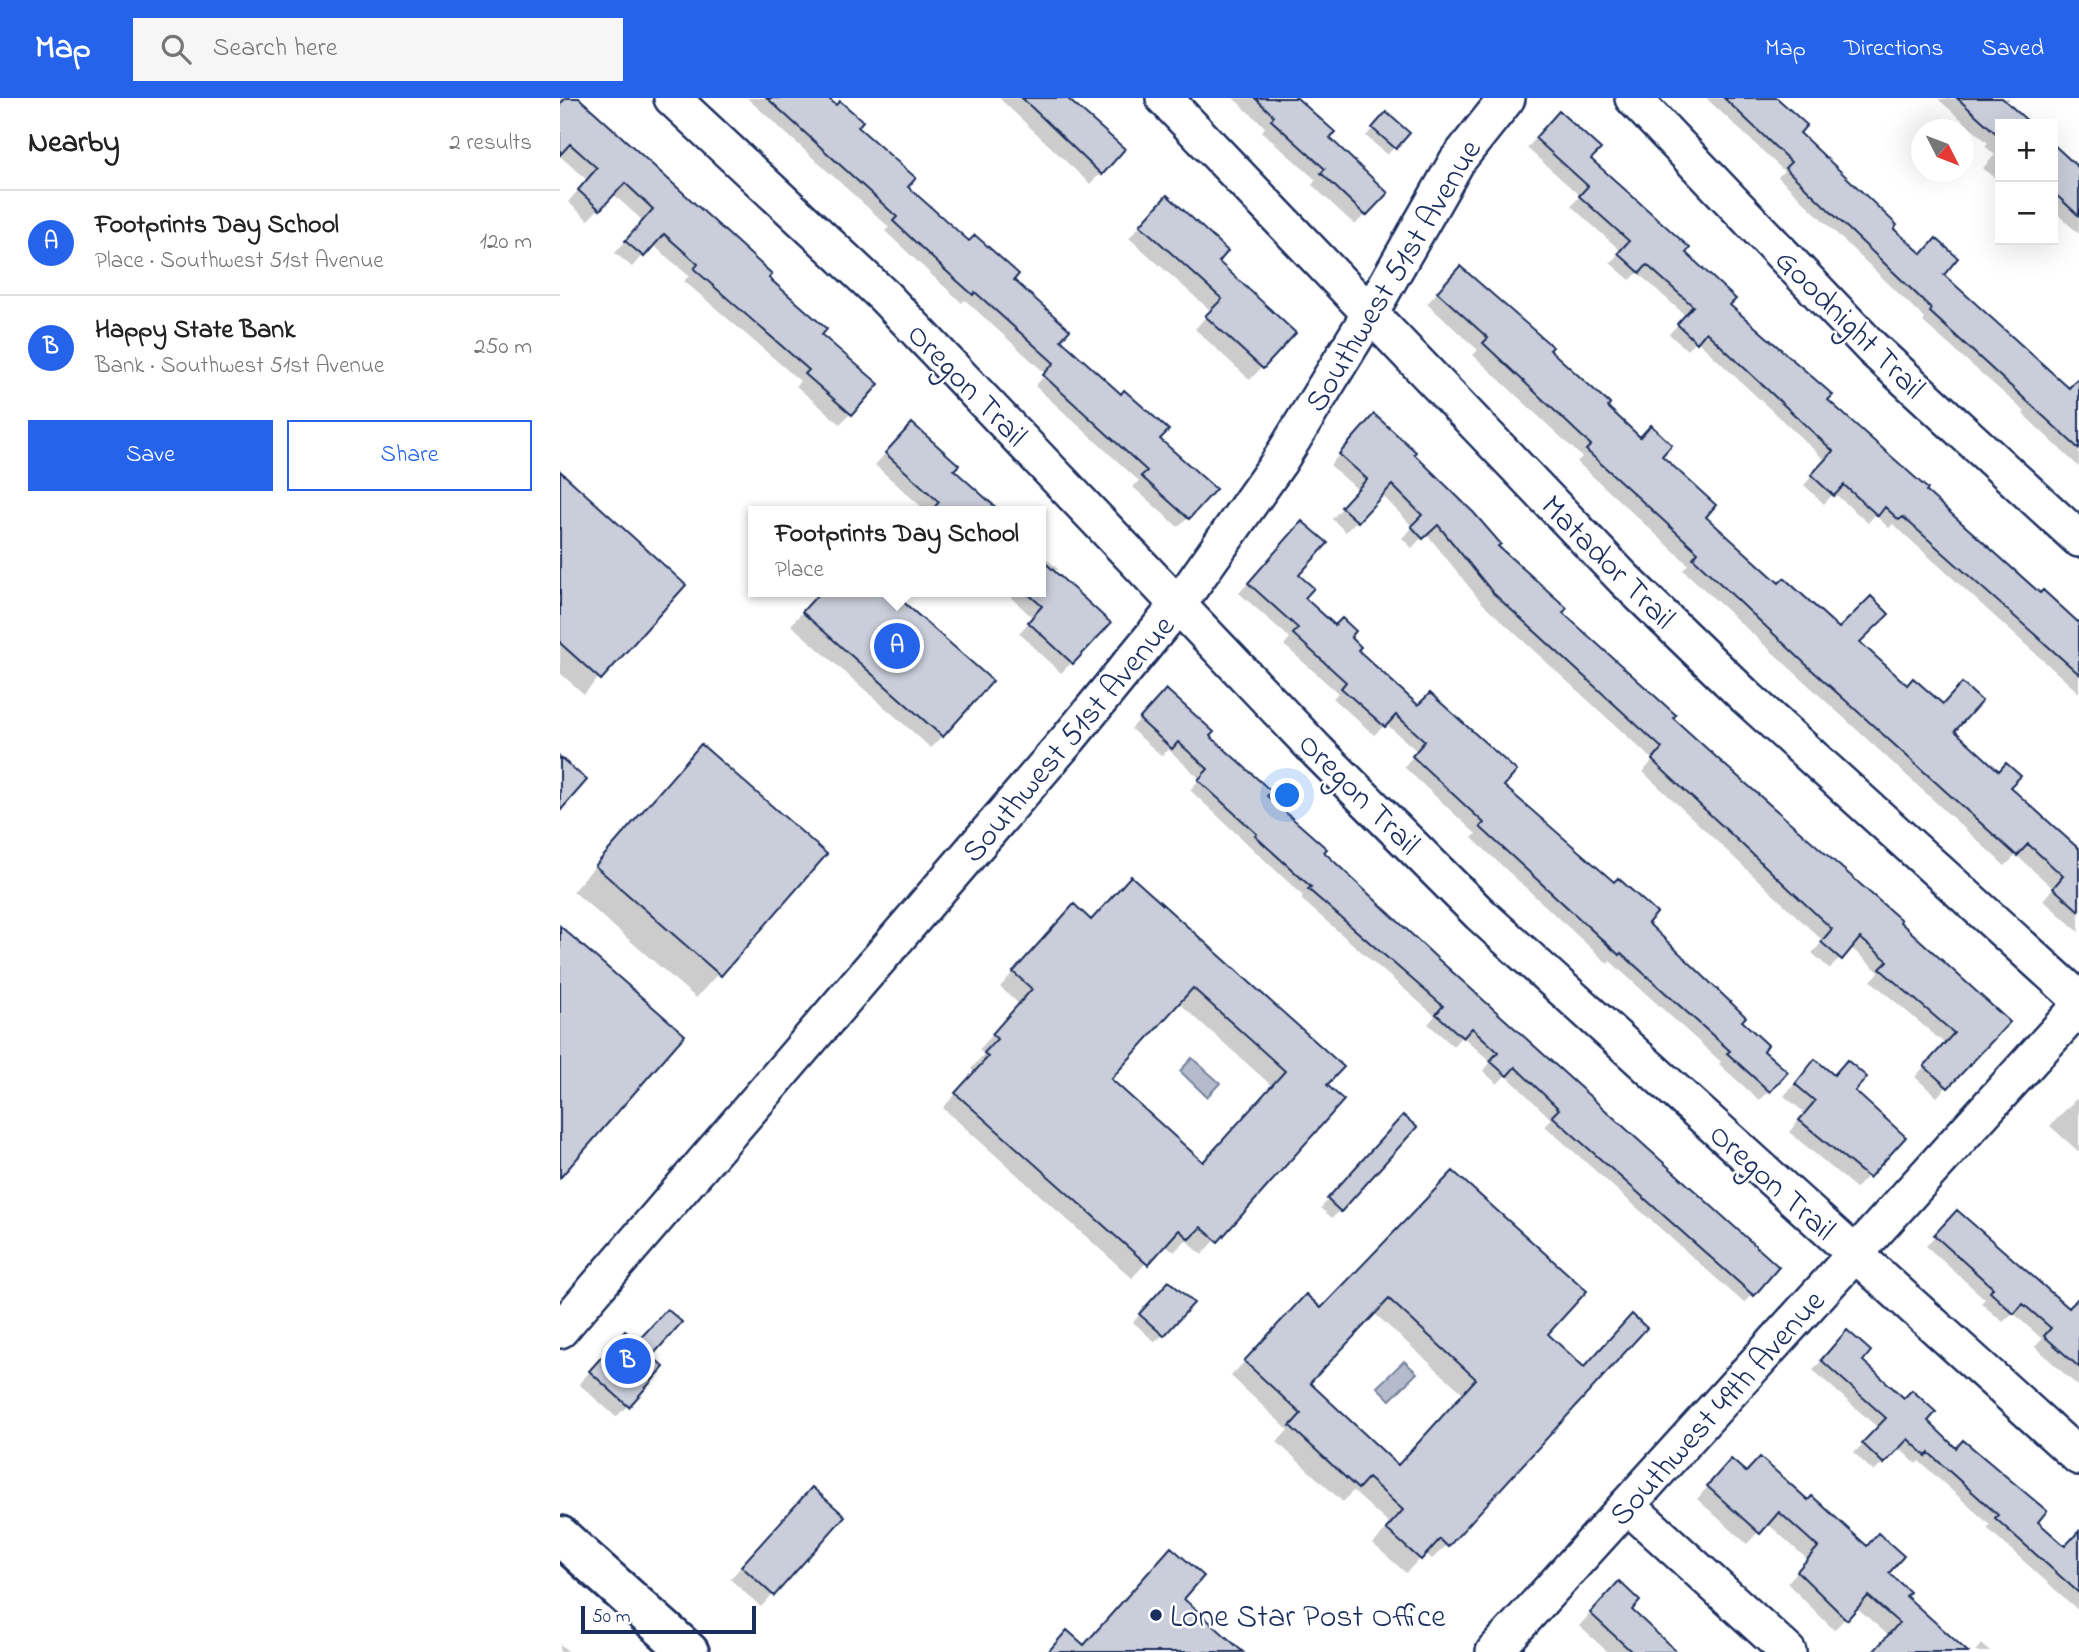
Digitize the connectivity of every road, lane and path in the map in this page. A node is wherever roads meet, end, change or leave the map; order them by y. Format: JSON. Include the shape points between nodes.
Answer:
{"nodes":[{"id":1,"x":672,"y":98,"type":"edge"},
{"id":2,"x":1164,"y":98,"type":"edge"},
{"id":3,"x":1507,"y":98,"type":"edge"},
{"id":4,"x":1633,"y":98,"type":"edge"},
{"id":5,"x":1369,"y":315,"type":"junction"},
{"id":6,"x":2079,"y":539,"type":"edge"},
{"id":7,"x":1178,"y":605,"type":"junction"},
{"id":8,"x":2079,"y":999,"type":"edge"},
{"id":9,"x":2079,"y":1007,"type":"edge"},
{"id":10,"x":1855,"y":1254,"type":"junction"},
{"id":11,"x":560,"y":1331,"type":"edge"},
{"id":12,"x":2079,"y":1457,"type":"edge"},
{"id":13,"x":1627,"y":1505,"type":"junction"},
{"id":14,"x":560,"y":1536,"type":"edge"},
{"id":15,"x":680,"y":1649,"type":"edge"},
{"id":16,"x":1494,"y":1652,"type":"edge"},
{"id":17,"x":1788,"y":1652,"type":"edge"}],
"edges":[{"from":1,"to":7,"type":"street","name":"Oregon Trail","via":[[885,297]]},
{"from":2,"to":5,"type":"street","name":"Matador Trail"},
{"from":3,"to":5,"type":"street","name":"Southwest 51st Avenue","via":[[1457,161]]},
{"from":4,"to":6,"type":"street","name":"Goodnight Trail","via":[[1872,348]]},
{"from":5,"to":7,"type":"street","name":"Southwest 51st Avenue","via":[[1279,462]]},
{"from":5,"to":8,"type":"street","name":"Matador Trail","via":[[1624,579],[1737,688]]},
{"from":7,"to":10,"type":"street","name":"Oregon Trail","via":[[1480,914]]},
{"from":7,"to":11,"type":"street","name":"Southwest 51st Avenue"},
{"from":9,"to":10,"type":"street","name":"Southwest 49th Avenue"},
{"from":10,"to":12,"type":"street","name":"Oregon Trail"},
{"from":10,"to":13,"type":"street","name":"Southwest 49th Avenue"},
{"from":13,"to":16,"type":"street","name":"Southwest 49th Avenue"},
{"from":13,"to":17,"type":"street"},
{"from":14,"to":15,"type":"main road"}]}
